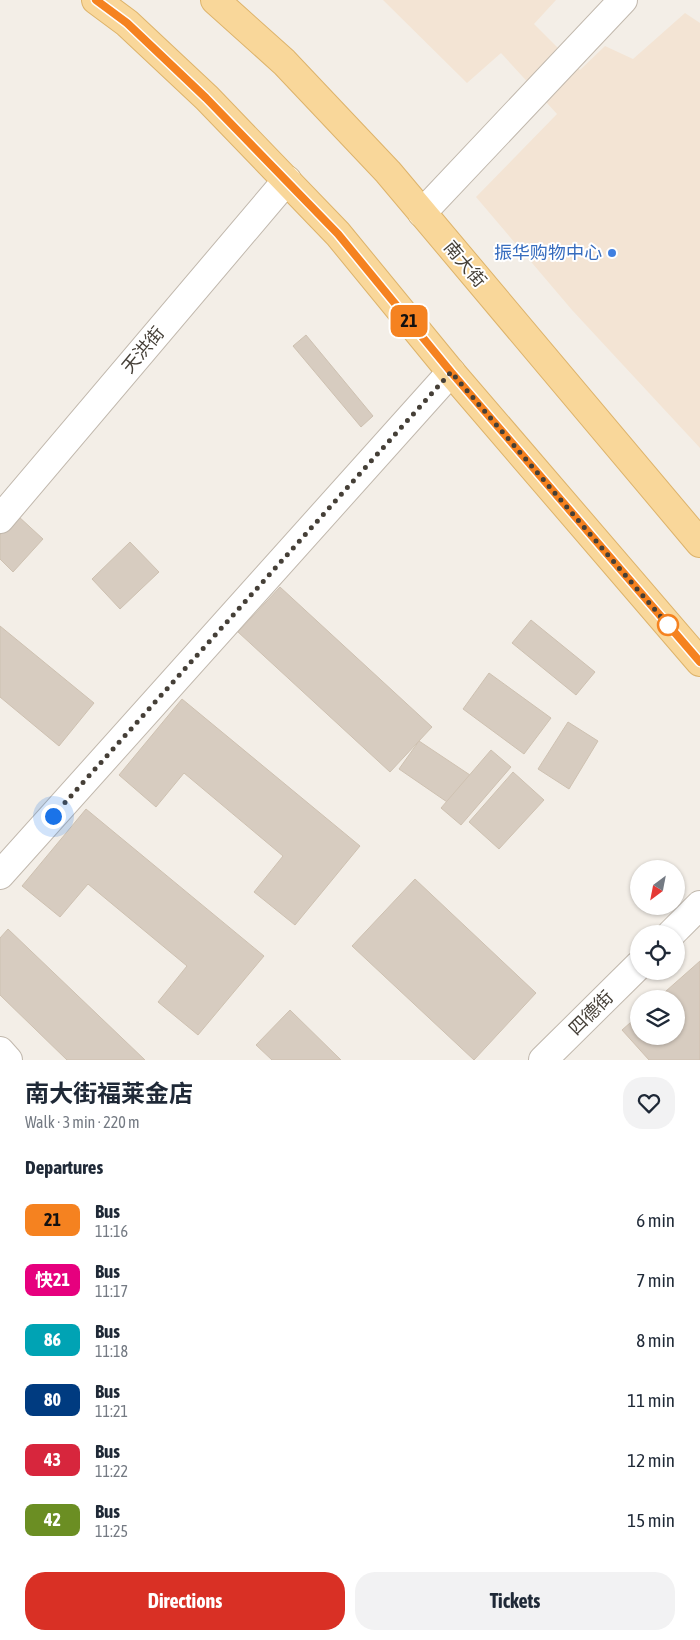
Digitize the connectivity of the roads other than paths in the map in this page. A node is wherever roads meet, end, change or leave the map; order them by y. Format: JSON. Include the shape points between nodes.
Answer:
{"nodes":[{"id":1,"x":96,"y":0,"type":"edge"},
{"id":2,"x":214,"y":0,"type":"edge"},
{"id":3,"x":623,"y":0,"type":"edge"},
{"id":4,"x":287,"y":180,"type":"junction"},
{"id":5,"x":422,"y":213,"type":"junction"},
{"id":6,"x":451,"y":372,"type":"junction"},
{"id":7,"x":0,"y":519,"type":"edge"},
{"id":8,"x":700,"y":543,"type":"edge"},
{"id":9,"x":700,"y":662,"type":"edge"},
{"id":10,"x":0,"y":875,"type":"edge"},
{"id":11,"x":700,"y":905,"type":"edge"},
{"id":12,"x":680,"y":925,"type":"edge"},
{"id":13,"x":630,"y":974,"type":"edge"},
{"id":14,"x":0,"y":1051,"type":"edge"},
{"id":15,"x":8,"y":1060,"type":"edge"},
{"id":16,"x":543,"y":1060,"type":"edge"}],
"edges":[{"from":1,"to":4,"type":"main road","via":[[127,23]]},
{"from":2,"to":5,"type":"main road","name":"南大街","via":[[284,62],[388,172]]},
{"from":3,"to":5,"type":"street"},
{"from":4,"to":6,"type":"main road","via":[[338,234]]},
{"from":4,"to":7,"type":"street","name":"天洪街"},
{"from":5,"to":8,"type":"main road","name":"南大街"},
{"from":6,"to":9,"type":"main road"},
{"from":6,"to":10,"type":"street"},
{"from":11,"to":12,"type":"street"},
{"from":13,"to":16,"type":"street","name":"四德街"},
{"from":14,"to":15,"type":"street"}]}
